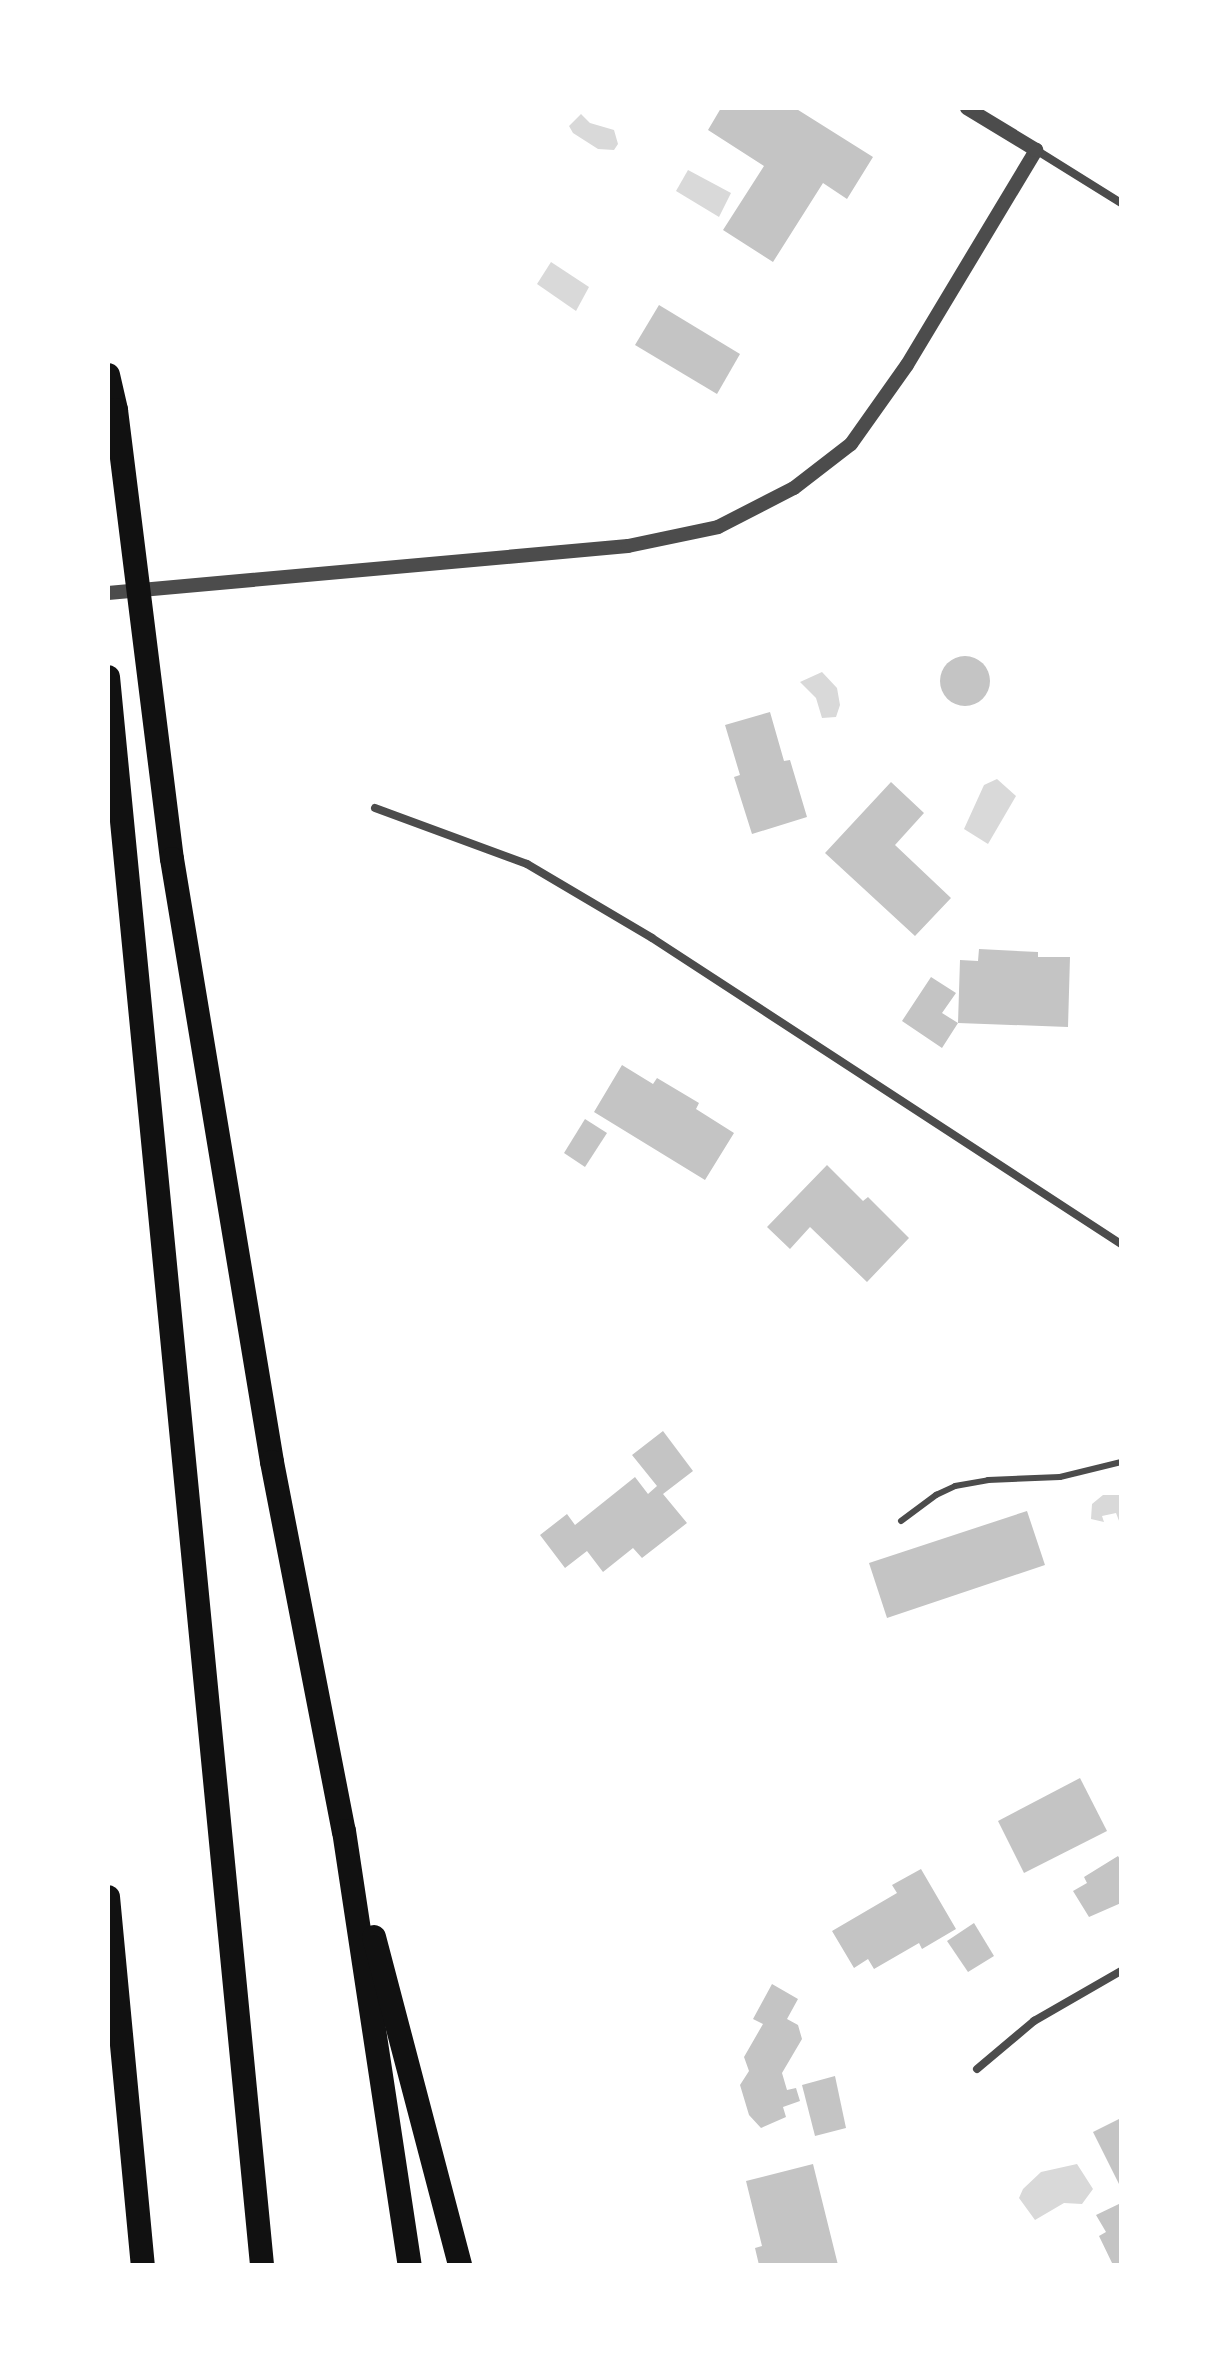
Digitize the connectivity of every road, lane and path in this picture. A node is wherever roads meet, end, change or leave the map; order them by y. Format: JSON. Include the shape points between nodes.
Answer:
{"nodes":[{"id":1,"x":967,"y":108,"type":"edge"},
{"id":2,"x":1036,"y":150,"type":"junction"},
{"id":3,"x":1121,"y":203,"type":"edge"},
{"id":4,"x":108,"y":375,"type":"edge"},
{"id":5,"x":108,"y":593,"type":"edge"},
{"id":6,"x":108,"y":677,"type":"edge"},
{"id":7,"x":375,"y":808,"type":"dead end"},
{"id":8,"x":1121,"y":1244,"type":"edge"},
{"id":9,"x":1121,"y":1462,"type":"edge"},
{"id":10,"x":901,"y":1521,"type":"dead end"},
{"id":11,"x":344,"y":1831,"type":"junction"},
{"id":12,"x":108,"y":1897,"type":"edge"},
{"id":13,"x":1121,"y":1971,"type":"edge"},
{"id":14,"x":977,"y":2069,"type":"dead end"},
{"id":15,"x":143,"y":2265,"type":"edge"},
{"id":16,"x":262,"y":2265,"type":"edge"},
{"id":17,"x":410,"y":2265,"type":"edge"},
{"id":18,"x":460,"y":2265,"type":"edge"}],
"edges":[{"from":1,"to":2,"type":"street"},
{"from":2,"to":3,"type":"street"},
{"from":2,"to":5,"type":"street","via":[[907,365],[851,444],[794,488],[718,527],[628,546]]},
{"from":4,"to":11,"type":"highway","via":[[172,859],[272,1462]]},
{"from":6,"to":16,"type":"highway"},
{"from":7,"to":8,"type":"street","via":[[540,872],[652,938]]},
{"from":9,"to":10,"type":"lane","via":[[1060,1477],[955,1486]]},
{"from":11,"to":17,"type":"highway"},
{"from":11,"to":18,"type":"highway"},
{"from":12,"to":15,"type":"highway"},
{"from":13,"to":14,"type":"street","via":[[1034,2021]]}]}
